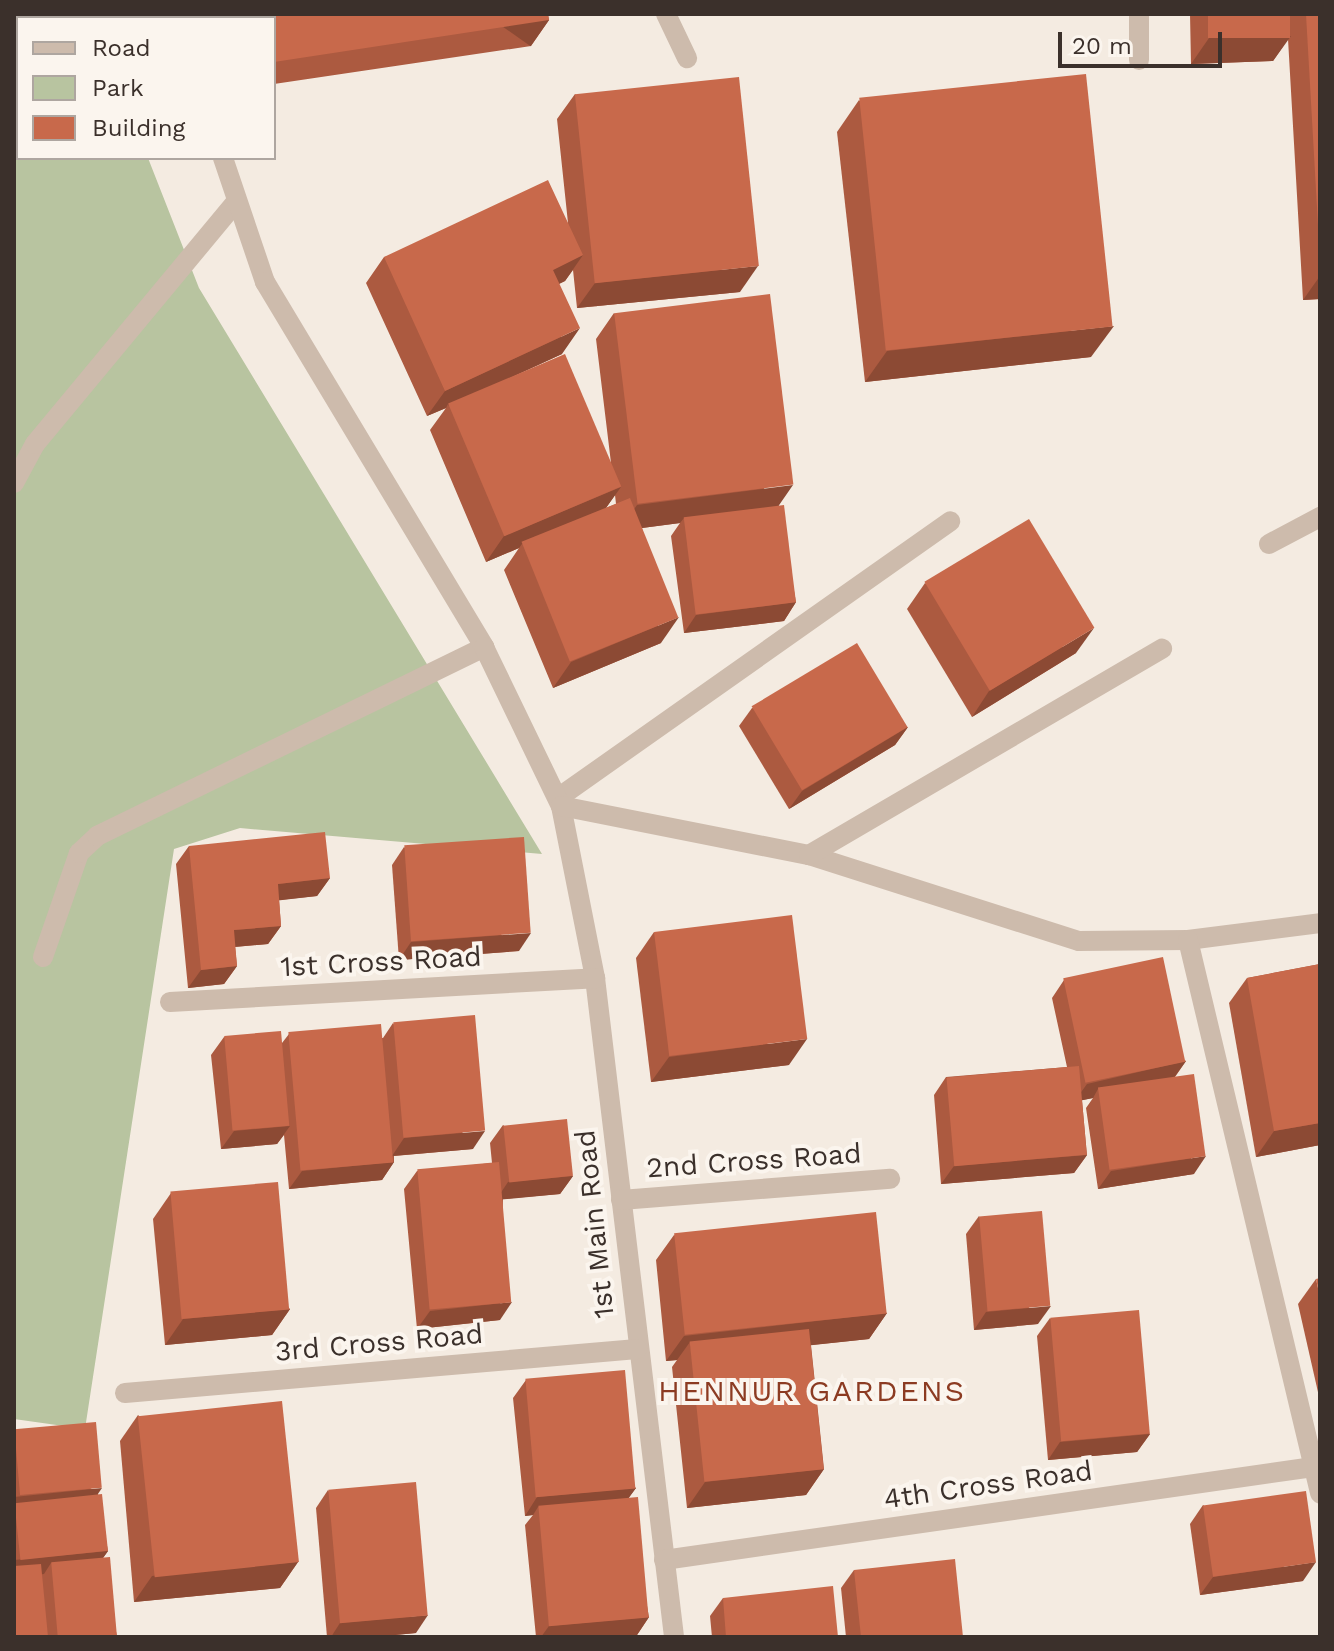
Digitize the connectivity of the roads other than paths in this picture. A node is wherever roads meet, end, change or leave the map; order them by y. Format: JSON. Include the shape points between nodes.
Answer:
{"nodes":[{"id":1,"x":666,"y":14,"type":"edge"},
{"id":2,"x":1139,"y":14,"type":"edge"},
{"id":3,"x":687,"y":58,"type":"dead end"},
{"id":4,"x":1139,"y":60,"type":"dead end"},
{"id":5,"x":224,"y":160,"type":"edge"},
{"id":6,"x":236,"y":202,"type":"junction"},
{"id":7,"x":14,"y":483,"type":"edge"},
{"id":8,"x":1320,"y":517,"type":"edge"},
{"id":9,"x":950,"y":521,"type":"dead end"},
{"id":10,"x":1269,"y":544,"type":"dead end"},
{"id":11,"x":484,"y":647,"type":"junction"},
{"id":12,"x":1162,"y":649,"type":"dead end"},
{"id":13,"x":560,"y":802,"type":"junction"},
{"id":14,"x":809,"y":855,"type":"junction"},
{"id":15,"x":1320,"y":923,"type":"edge"},
{"id":16,"x":1188,"y":940,"type":"junction"},
{"id":17,"x":43,"y":957,"type":"dead end"},
{"id":18,"x":595,"y":978,"type":"junction"},
{"id":19,"x":170,"y":1002,"type":"dead end"},
{"id":20,"x":890,"y":1179,"type":"dead end"},
{"id":21,"x":621,"y":1200,"type":"junction"},
{"id":22,"x":637,"y":1349,"type":"junction"},
{"id":23,"x":125,"y":1393,"type":"dead end"},
{"id":24,"x":1317,"y":1466,"type":"edge"},
{"id":25,"x":1320,"y":1493,"type":"edge"},
{"id":26,"x":664,"y":1560,"type":"junction"},
{"id":27,"x":674,"y":1637,"type":"edge"}],
"edges":[{"from":1,"to":3,"type":"street"},
{"from":2,"to":4,"type":"street"},
{"from":5,"to":6,"type":"street","name":"1st Main Road"},
{"from":6,"to":7,"type":"street","via":[[35,444]]},
{"from":6,"to":11,"type":"street","name":"1st Main Road","via":[[265,282]]},
{"from":8,"to":10,"type":"street"},
{"from":9,"to":13,"type":"street"},
{"from":11,"to":13,"type":"street","name":"1st Main Road"},
{"from":11,"to":17,"type":"street","via":[[97,836],[79,853]]},
{"from":12,"to":14,"type":"street"},
{"from":13,"to":14,"type":"street"},
{"from":13,"to":18,"type":"street","name":"1st Main Road"},
{"from":14,"to":16,"type":"street","via":[[1079,941]]},
{"from":15,"to":16,"type":"street"},
{"from":16,"to":24,"type":"street"},
{"from":18,"to":19,"type":"street","name":"1st Cross Road"},
{"from":18,"to":21,"type":"street","name":"1st Main Road"},
{"from":20,"to":21,"type":"street","name":"2nd Cross Road"},
{"from":21,"to":22,"type":"street","name":"1st Main Road"},
{"from":22,"to":23,"type":"street","name":"3rd Cross Road"},
{"from":22,"to":26,"type":"street","name":"1st Main Road"},
{"from":24,"to":25,"type":"street"},
{"from":24,"to":26,"type":"street","name":"4th Cross Road"},
{"from":26,"to":27,"type":"street","name":"1st Main Road"}]}
